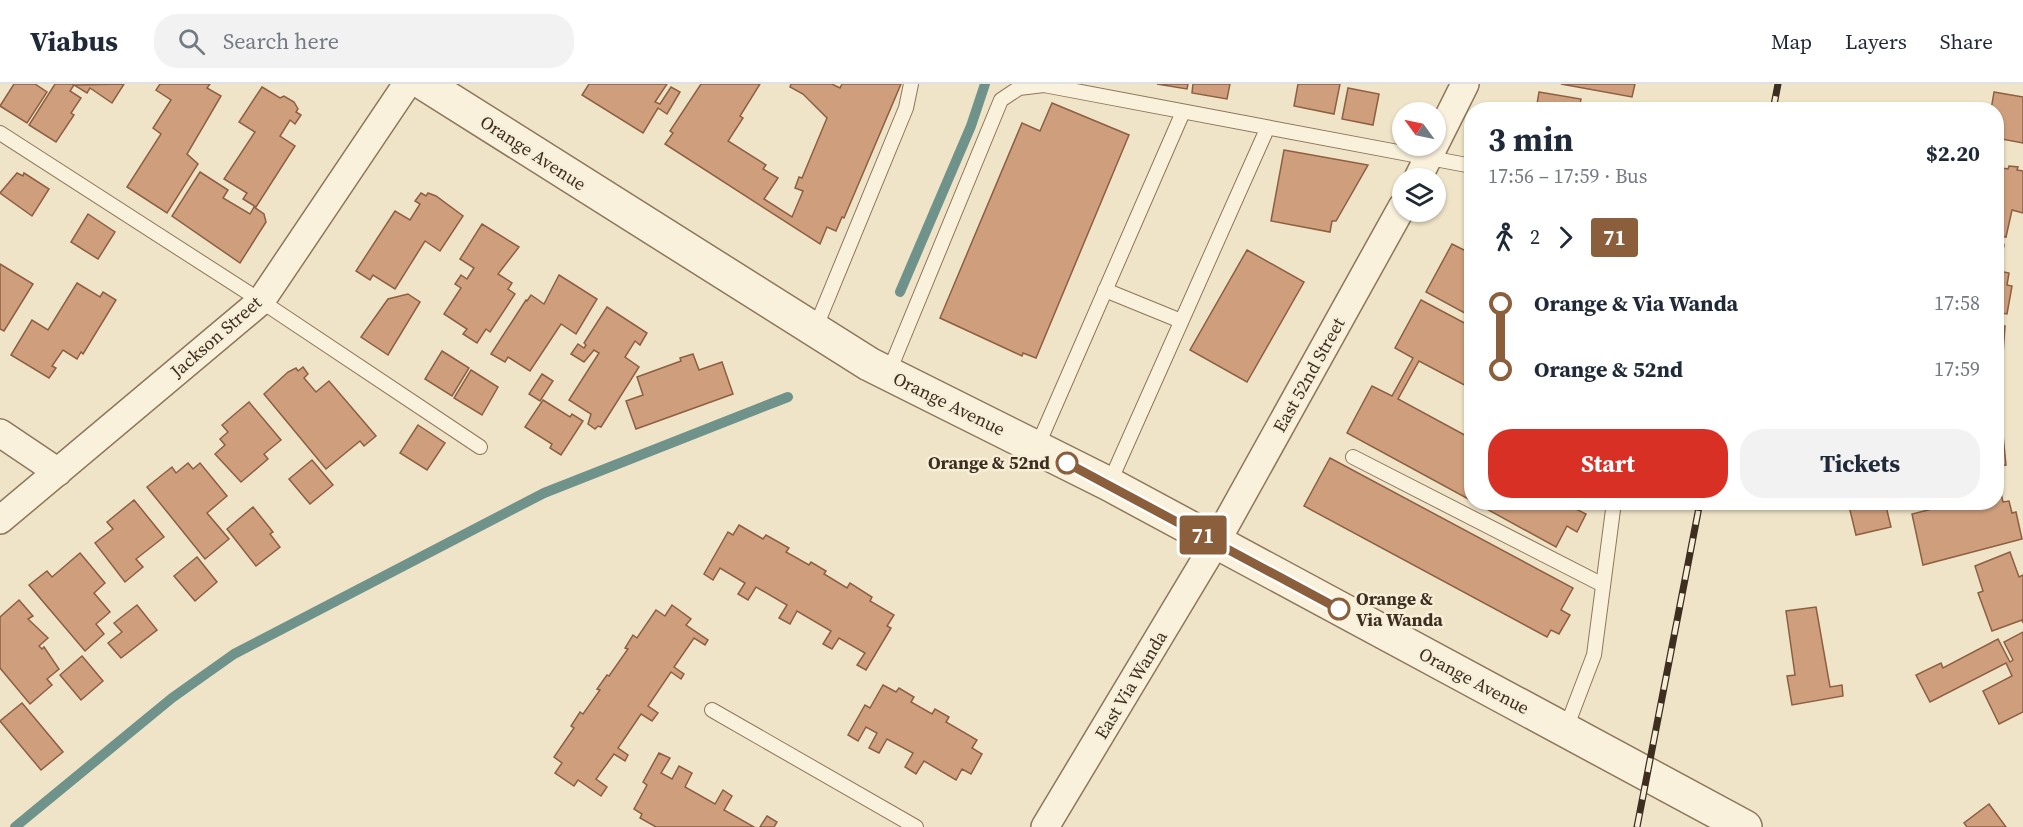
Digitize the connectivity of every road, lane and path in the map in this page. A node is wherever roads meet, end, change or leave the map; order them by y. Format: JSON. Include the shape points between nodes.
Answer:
{"nodes":[{"id":1,"x":407,"y":84,"type":"edge"},
{"id":2,"x":426,"y":84,"type":"edge"},
{"id":3,"x":911,"y":84,"type":"edge"},
{"id":4,"x":1465,"y":84,"type":"edge"},
{"id":5,"x":1183,"y":112,"type":"junction"},
{"id":6,"x":1267,"y":129,"type":"junction"},
{"id":7,"x":0,"y":133,"type":"edge"},
{"id":8,"x":1464,"y":166,"type":"edge"},
{"id":9,"x":1424,"y":168,"type":"edge"},
{"id":10,"x":1394,"y":222,"type":"edge"},
{"id":11,"x":1106,"y":290,"type":"junction"},
{"id":12,"x":261,"y":301,"type":"junction"},
{"id":13,"x":1182,"y":321,"type":"junction"},
{"id":14,"x":814,"y":331,"type":"junction"},
{"id":15,"x":888,"y":374,"type":"junction"},
{"id":16,"x":0,"y":433,"type":"edge"},
{"id":17,"x":480,"y":447,"type":"dead end"},
{"id":18,"x":1036,"y":447,"type":"junction"},
{"id":19,"x":1353,"y":457,"type":"dead end"},
{"id":20,"x":58,"y":472,"type":"junction"},
{"id":21,"x":1109,"y":484,"type":"junction"},
{"id":22,"x":1613,"y":510,"type":"edge"},
{"id":23,"x":0,"y":519,"type":"edge"},
{"id":24,"x":1216,"y":542,"type":"junction"},
{"id":25,"x":1603,"y":585,"type":"junction"},
{"id":26,"x":712,"y":710,"type":"dead end"},
{"id":27,"x":1565,"y":731,"type":"junction"},
{"id":28,"x":916,"y":827,"type":"edge"},
{"id":29,"x":1045,"y":827,"type":"edge"},
{"id":30,"x":1745,"y":827,"type":"edge"}],
"edges":[{"from":1,"to":12,"type":"street","name":"Jackson Street"},
{"from":2,"to":14,"type":"street","name":"Orange Avenue"},
{"from":3,"to":14,"type":"lane","via":[[897,129]]},
{"from":4,"to":9,"type":"street"},
{"from":5,"to":6,"type":"lane"},
{"from":5,"to":11,"type":"lane"},
{"from":5,"to":15,"type":"lane","via":[[1044,85],[1019,88],[1001,100]]},
{"from":6,"to":9,"type":"lane"},
{"from":6,"to":13,"type":"lane"},
{"from":7,"to":12,"type":"lane"},
{"from":8,"to":9,"type":"lane"},
{"from":10,"to":24,"type":"street","name":"East 52nd Street"},
{"from":11,"to":13,"type":"lane"},
{"from":11,"to":18,"type":"lane"},
{"from":12,"to":17,"type":"lane"},
{"from":12,"to":20,"type":"street","name":"Jackson Street"},
{"from":13,"to":21,"type":"lane"},
{"from":14,"to":15,"type":"street","name":"Orange Avenue"},
{"from":15,"to":18,"type":"street","name":"Orange Avenue"},
{"from":16,"to":20,"type":"street"},
{"from":18,"to":21,"type":"street","name":"Orange Avenue"},
{"from":19,"to":25,"type":"lane"},
{"from":20,"to":23,"type":"street","name":"Jackson Street"},
{"from":21,"to":24,"type":"street","name":"Orange Avenue"},
{"from":22,"to":25,"type":"lane"},
{"from":24,"to":27,"type":"street","name":"Orange Avenue"},
{"from":24,"to":29,"type":"street","name":"East Via Wanda"},
{"from":25,"to":27,"type":"lane","via":[[1594,655]]},
{"from":26,"to":28,"type":"lane"},
{"from":27,"to":30,"type":"street","name":"Orange Avenue"}]}
